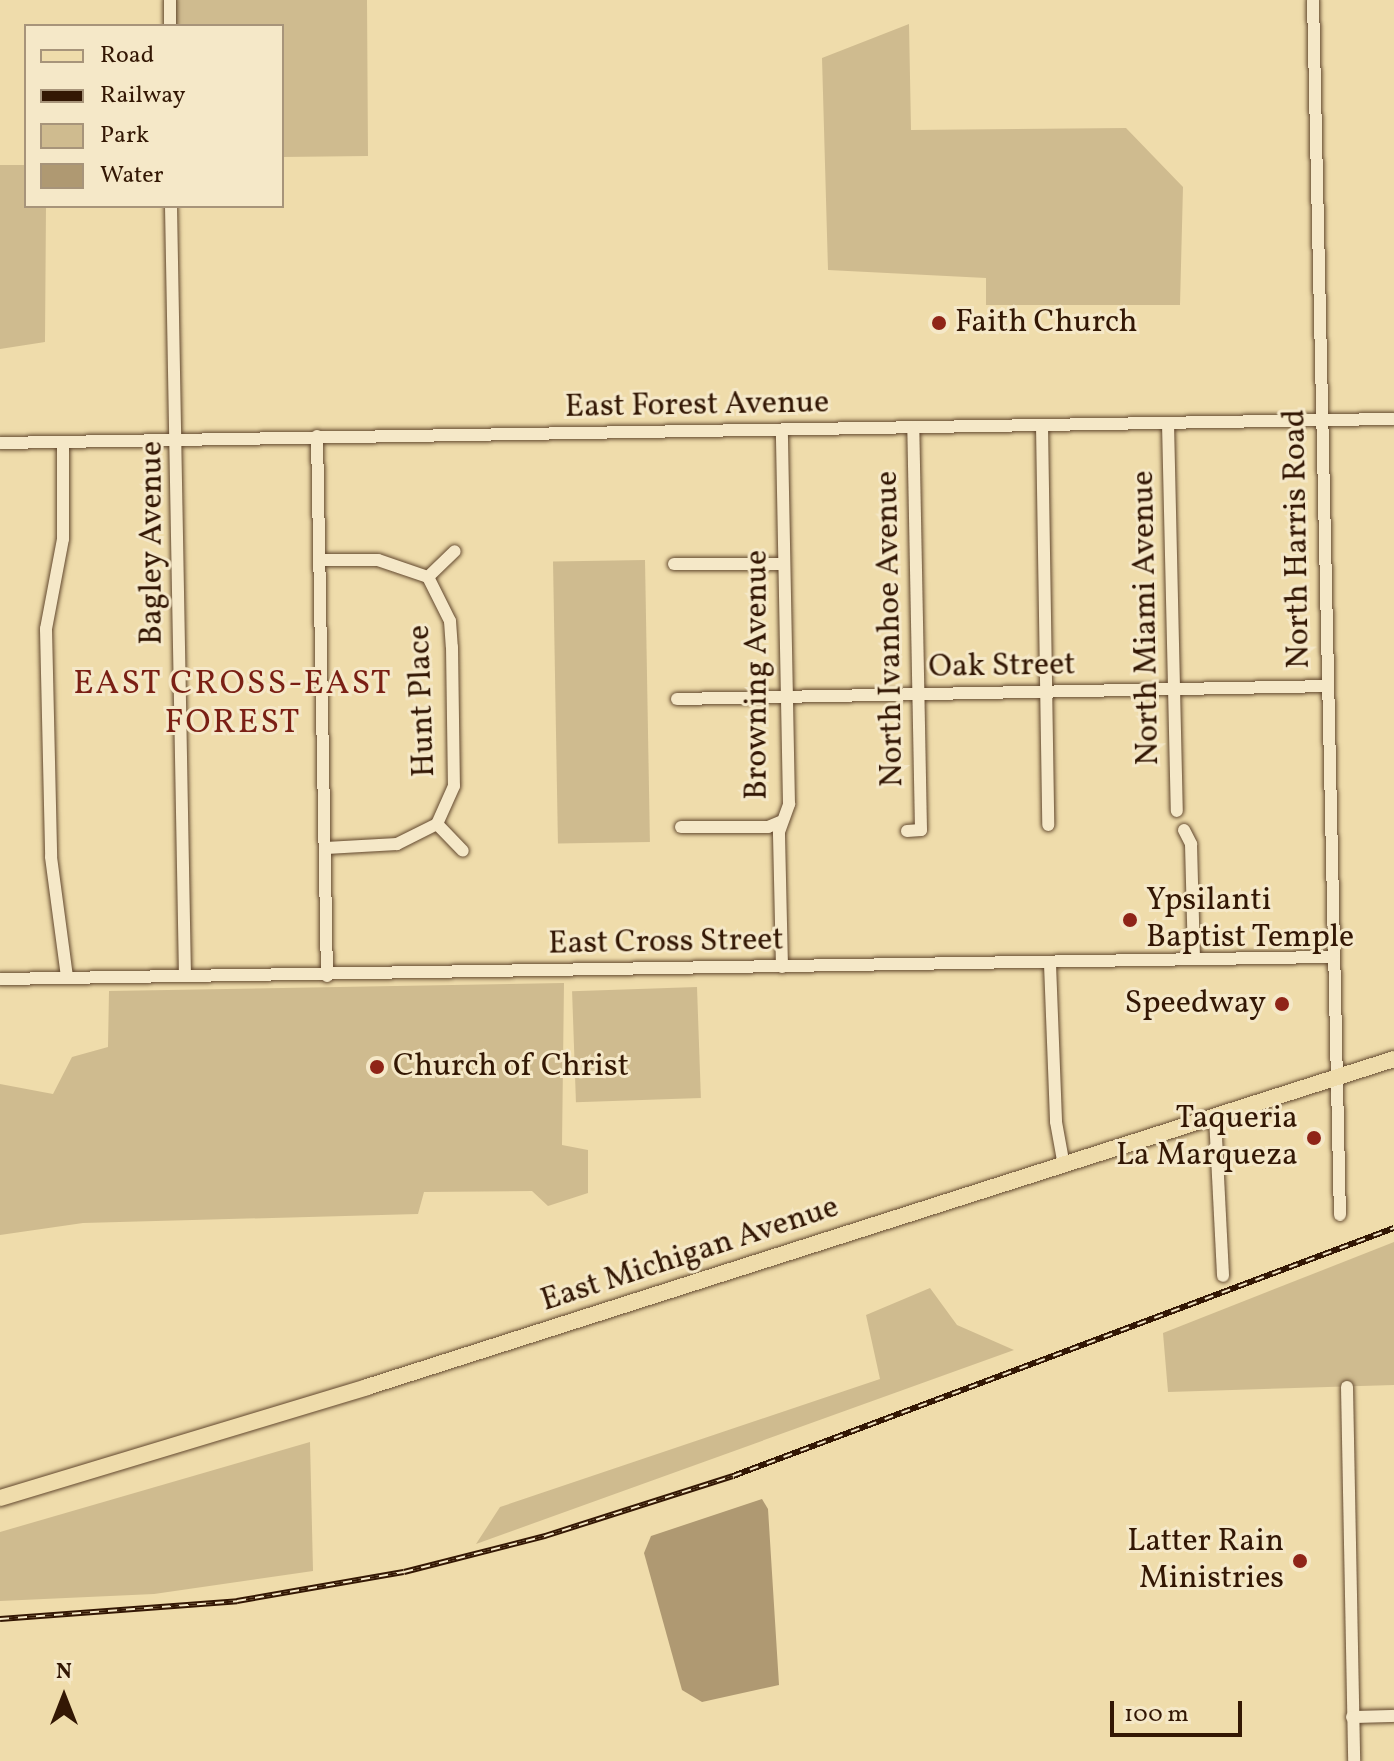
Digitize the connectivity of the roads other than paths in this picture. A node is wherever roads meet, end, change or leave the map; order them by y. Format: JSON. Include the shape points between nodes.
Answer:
{"nodes":[{"id":1,"x":170,"y":0,"type":"edge"},
{"id":2,"x":1313,"y":0,"type":"edge"},
{"id":3,"x":170,"y":24,"type":"edge"},
{"id":4,"x":171,"y":208,"type":"edge"},
{"id":5,"x":1394,"y":419,"type":"edge"},
{"id":6,"x":1322,"y":420,"type":"junction"},
{"id":7,"x":1168,"y":423,"type":"junction"},
{"id":8,"x":1042,"y":425,"type":"junction"},
{"id":9,"x":913,"y":427,"type":"junction"},
{"id":10,"x":782,"y":430,"type":"junction"},
{"id":11,"x":317,"y":436,"type":"junction"},
{"id":12,"x":178,"y":439,"type":"junction"},
{"id":13,"x":63,"y":442,"type":"junction"},
{"id":14,"x":0,"y":443,"type":"edge"},
{"id":15,"x":455,"y":551,"type":"dead end"},
{"id":16,"x":320,"y":560,"type":"junction"},
{"id":17,"x":674,"y":564,"type":"dead end"},
{"id":18,"x":783,"y":564,"type":"junction"},
{"id":19,"x":428,"y":577,"type":"junction"},
{"id":20,"x":1328,"y":686,"type":"junction"},
{"id":21,"x":1174,"y":690,"type":"junction"},
{"id":22,"x":1048,"y":692,"type":"junction"},
{"id":23,"x":918,"y":694,"type":"junction"},
{"id":24,"x":787,"y":696,"type":"junction"},
{"id":25,"x":677,"y":699,"type":"dead end"},
{"id":26,"x":1177,"y":811,"type":"dead end"},
{"id":27,"x":780,"y":822,"type":"junction"},
{"id":28,"x":437,"y":824,"type":"junction"},
{"id":29,"x":1048,"y":825,"type":"dead end"},
{"id":30,"x":681,"y":827,"type":"dead end"},
{"id":31,"x":1184,"y":830,"type":"dead end"},
{"id":32,"x":907,"y":831,"type":"dead end"},
{"id":33,"x":326,"y":848,"type":"junction"},
{"id":34,"x":463,"y":851,"type":"dead end"},
{"id":35,"x":1333,"y":957,"type":"junction"},
{"id":36,"x":1194,"y":959,"type":"junction"},
{"id":37,"x":1050,"y":964,"type":"junction"},
{"id":38,"x":782,"y":967,"type":"junction"},
{"id":39,"x":185,"y":976,"type":"junction"},
{"id":40,"x":327,"y":976,"type":"junction"},
{"id":41,"x":67,"y":977,"type":"junction"},
{"id":42,"x":0,"y":979,"type":"edge"},
{"id":43,"x":1394,"y":1059,"type":"edge"},
{"id":44,"x":1337,"y":1077,"type":"junction"},
{"id":45,"x":1215,"y":1117,"type":"junction"},
{"id":46,"x":1064,"y":1166,"type":"junction"},
{"id":47,"x":1340,"y":1215,"type":"dead end"},
{"id":48,"x":1223,"y":1276,"type":"dead end"},
{"id":49,"x":1347,"y":1387,"type":"dead end"},
{"id":50,"x":0,"y":1498,"type":"edge"},
{"id":51,"x":1394,"y":1716,"type":"edge"},
{"id":52,"x":1352,"y":1717,"type":"junction"},
{"id":53,"x":1354,"y":1761,"type":"edge"}],
"edges":[{"from":1,"to":3,"type":"street"},
{"from":2,"to":6,"type":"street","name":"North Harris Road"},
{"from":4,"to":12,"type":"street","name":"Bagley Avenue"},
{"from":5,"to":6,"type":"street","name":"East Forest Avenue"},
{"from":6,"to":7,"type":"street","name":"East Forest Avenue"},
{"from":6,"to":20,"type":"street","name":"North Harris Road"},
{"from":7,"to":8,"type":"street","name":"East Forest Avenue"},
{"from":7,"to":21,"type":"street","name":"North Miami Avenue"},
{"from":8,"to":9,"type":"street","name":"East Forest Avenue"},
{"from":8,"to":22,"type":"street"},
{"from":9,"to":10,"type":"street","name":"East Forest Avenue"},
{"from":9,"to":23,"type":"street","name":"North Ivanhoe Avenue"},
{"from":10,"to":11,"type":"street","name":"East Forest Avenue"},
{"from":10,"to":18,"type":"street","name":"Browning Avenue"},
{"from":11,"to":12,"type":"street","name":"East Forest Avenue"},
{"from":11,"to":16,"type":"street"},
{"from":12,"to":13,"type":"street","name":"East Forest Avenue"},
{"from":12,"to":39,"type":"street","name":"Bagley Avenue","via":[[174,452]]},
{"from":13,"to":14,"type":"street","name":"East Forest Avenue"},
{"from":13,"to":41,"type":"street","via":[[63,539],[46,629],[51,857]]},
{"from":15,"to":19,"type":"street","name":"Hunt Place"},
{"from":16,"to":19,"type":"street","name":"Hunt Place","via":[[378,560]]},
{"from":16,"to":33,"type":"street"},
{"from":17,"to":18,"type":"street"},
{"from":18,"to":24,"type":"street","name":"Browning Avenue"},
{"from":19,"to":28,"type":"street","name":"Hunt Place","via":[[446,611],[452,647],[454,786]]},
{"from":20,"to":21,"type":"street","name":"Oak Street"},
{"from":20,"to":35,"type":"street","name":"North Harris Road"},
{"from":21,"to":22,"type":"street","name":"Oak Street"},
{"from":21,"to":26,"type":"street","name":"North Miami Avenue"},
{"from":22,"to":23,"type":"street","name":"Oak Street"},
{"from":22,"to":29,"type":"street"},
{"from":23,"to":24,"type":"street","name":"Oak Street"},
{"from":23,"to":32,"type":"street","name":"North Ivanhoe Avenue","via":[[926,830]]},
{"from":24,"to":25,"type":"street","name":"Oak Street"},
{"from":24,"to":27,"type":"street","name":"Browning Avenue","via":[[789,804]]},
{"from":27,"to":30,"type":"street"},
{"from":27,"to":38,"type":"street","name":"Browning Avenue"},
{"from":28,"to":33,"type":"street","name":"Hunt Place","via":[[397,844]]},
{"from":28,"to":34,"type":"street","name":"Hunt Place"},
{"from":31,"to":36,"type":"street","via":[[1191,844]]},
{"from":33,"to":40,"type":"street"},
{"from":35,"to":36,"type":"street","name":"East Cross Street"},
{"from":35,"to":44,"type":"street","name":"North Harris Road"},
{"from":36,"to":37,"type":"street","name":"East Cross Street"},
{"from":37,"to":38,"type":"street","name":"East Cross Street"},
{"from":37,"to":46,"type":"street","via":[[1056,1122]]},
{"from":38,"to":40,"type":"street","name":"East Cross Street"},
{"from":39,"to":40,"type":"street","name":"East Cross Street"},
{"from":39,"to":41,"type":"street","name":"East Cross Street"},
{"from":41,"to":42,"type":"street","name":"East Cross Street"},
{"from":43,"to":44,"type":"main road","name":"East Michigan Avenue"},
{"from":44,"to":45,"type":"main road","name":"East Michigan Avenue"},
{"from":44,"to":47,"type":"street","name":"North Harris Road"},
{"from":45,"to":46,"type":"main road","name":"East Michigan Avenue"},
{"from":45,"to":48,"type":"street"},
{"from":46,"to":50,"type":"main road","name":"East Michigan Avenue"},
{"from":49,"to":52,"type":"street"},
{"from":51,"to":52,"type":"street"},
{"from":52,"to":53,"type":"street"}]}
